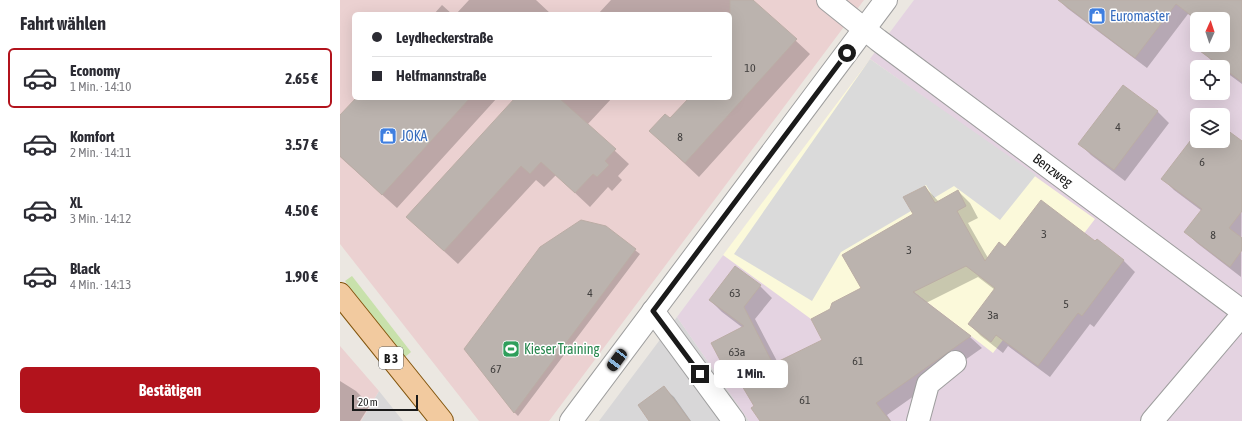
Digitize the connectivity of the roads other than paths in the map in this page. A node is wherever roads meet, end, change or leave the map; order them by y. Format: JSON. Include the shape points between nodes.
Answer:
{"nodes":[{"id":1,"x":828,"y":0,"type":"edge"},
{"id":2,"x":886,"y":0,"type":"edge"},
{"id":3,"x":864,"y":29,"type":"junction"},
{"id":4,"x":340,"y":294,"type":"edge"},
{"id":5,"x":653,"y":311,"type":"junction"},
{"id":6,"x":1242,"y":311,"type":"edge"},
{"id":7,"x":1242,"y":315,"type":"edge"},
{"id":8,"x":955,"y":362,"type":"dead end"},
{"id":9,"x":442,"y":421,"type":"edge"},
{"id":10,"x":571,"y":421,"type":"edge"},
{"id":11,"x":734,"y":421,"type":"edge"},
{"id":12,"x":918,"y":421,"type":"edge"},
{"id":13,"x":1152,"y":421,"type":"edge"}],
"edges":[{"from":1,"to":3,"type":"street","name":"Benzweg"},
{"from":2,"to":3,"type":"street"},
{"from":3,"to":5,"type":"street"},
{"from":3,"to":6,"type":"street","name":"Benzweg"},
{"from":4,"to":9,"type":"main road","number":"B 3"},
{"from":5,"to":10,"type":"street"},
{"from":5,"to":11,"type":"street"},
{"from":7,"to":13,"type":"street"},
{"from":8,"to":12,"type":"street","via":[[928,384]]}]}
